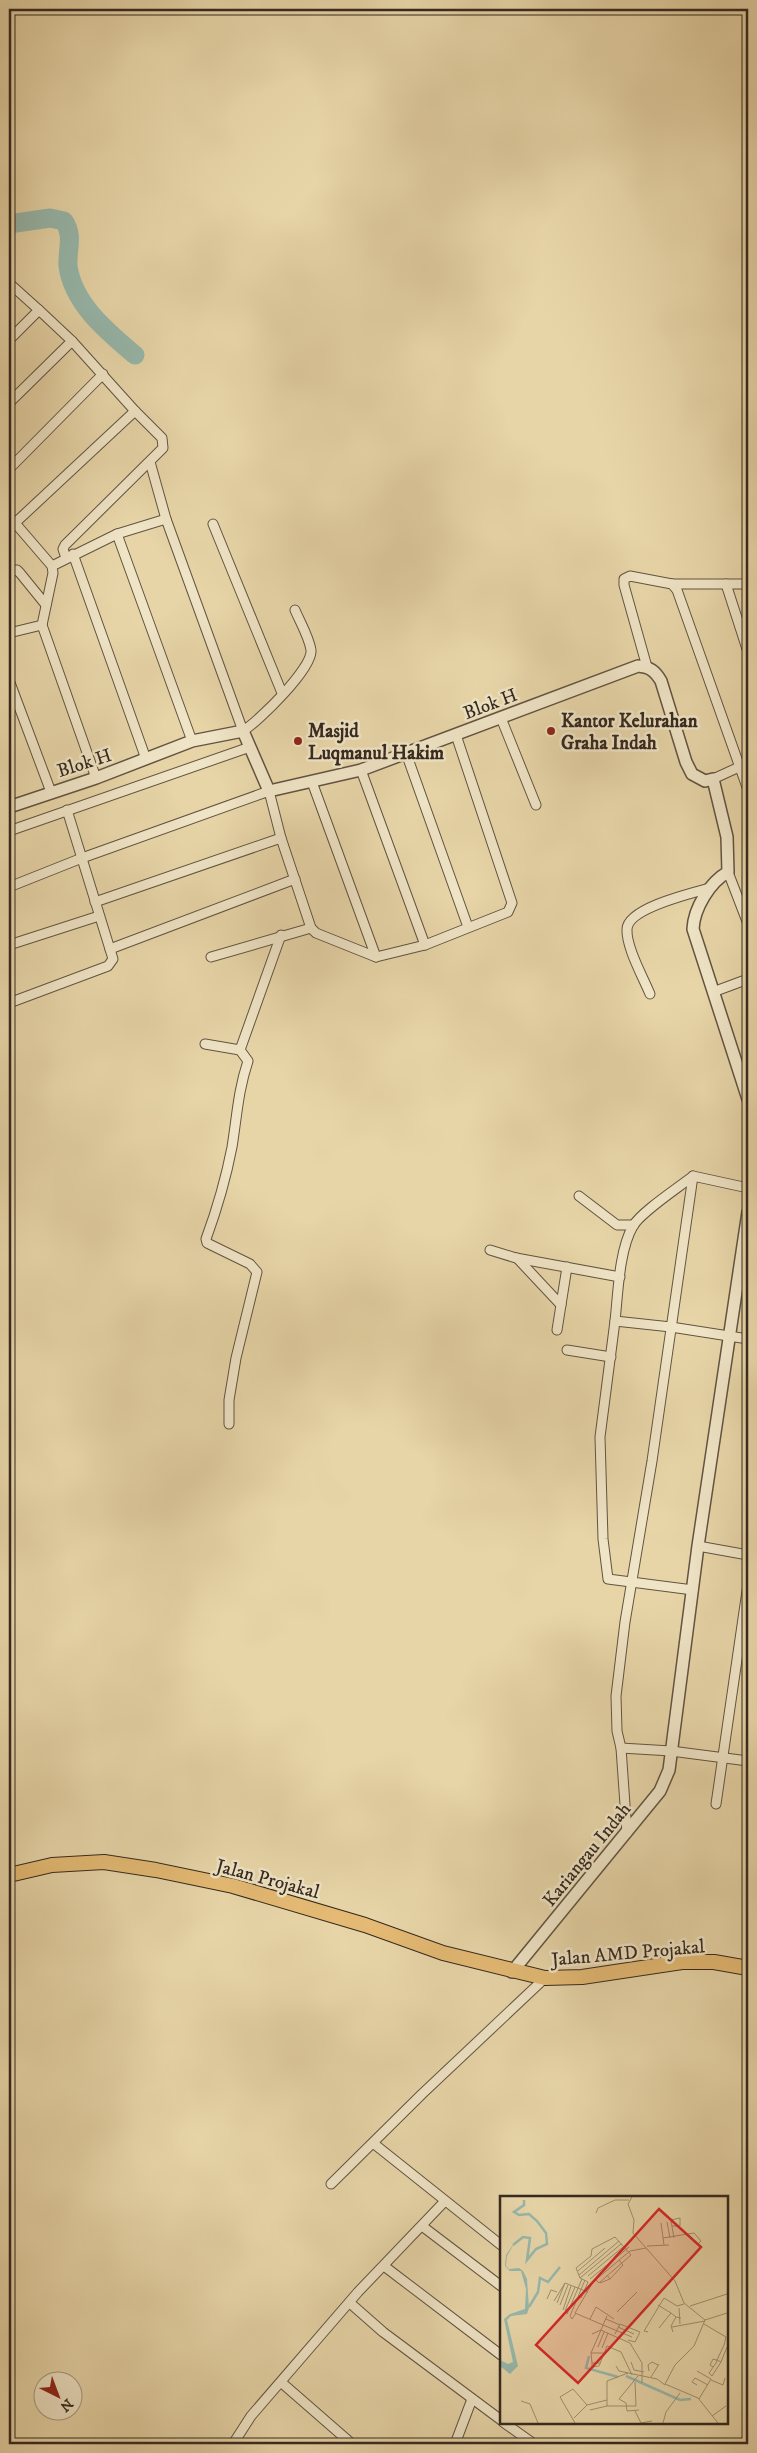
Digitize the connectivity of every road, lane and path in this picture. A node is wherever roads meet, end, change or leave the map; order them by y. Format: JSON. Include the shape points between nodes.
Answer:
{"nodes":[{"id":1,"x":9,"y":283,"type":"edge"},
{"id":2,"x":39,"y":310,"type":"junction"},
{"id":3,"x":9,"y":340,"type":"edge"},
{"id":4,"x":72,"y":341,"type":"junction"},
{"id":5,"x":103,"y":374,"type":"junction"},
{"id":6,"x":9,"y":403,"type":"edge"},
{"id":7,"x":135,"y":411,"type":"junction"},
{"id":8,"x":150,"y":462,"type":"junction"},
{"id":9,"x":9,"y":469,"type":"edge"},
{"id":10,"x":12,"y":519,"type":"edge"},
{"id":11,"x":166,"y":519,"type":"junction"},
{"id":12,"x":213,"y":524,"type":"dead end"},
{"id":13,"x":117,"y":534,"type":"junction"},
{"id":14,"x":69,"y":556,"type":"junction"},
{"id":15,"x":52,"y":566,"type":"junction"},
{"id":16,"x":9,"y":571,"type":"edge"},
{"id":17,"x":672,"y":584,"type":"junction"},
{"id":18,"x":726,"y":584,"type":"junction"},
{"id":19,"x":748,"y":584,"type":"edge"},
{"id":20,"x":46,"y":605,"type":"junction"},
{"id":21,"x":295,"y":610,"type":"dead end"},
{"id":22,"x":42,"y":625,"type":"junction"},
{"id":23,"x":9,"y":633,"type":"edge"},
{"id":24,"x":748,"y":652,"type":"edge"},
{"id":25,"x":647,"y":667,"type":"junction"},
{"id":26,"x":9,"y":680,"type":"edge"},
{"id":27,"x":282,"y":693,"type":"junction"},
{"id":28,"x":501,"y":718,"type":"junction"},
{"id":29,"x":243,"y":731,"type":"junction"},
{"id":30,"x":456,"y":735,"type":"junction"},
{"id":31,"x":192,"y":742,"type":"junction"},
{"id":32,"x":250,"y":747,"type":"junction"},
{"id":33,"x":406,"y":754,"type":"junction"},
{"id":34,"x":146,"y":759,"type":"junction"},
{"id":35,"x":744,"y":765,"type":"edge"},
{"id":36,"x":360,"y":770,"type":"junction"},
{"id":37,"x":96,"y":778,"type":"junction"},
{"id":38,"x":714,"y":779,"type":"junction"},
{"id":39,"x":312,"y":782,"type":"junction"},
{"id":40,"x":748,"y":790,"type":"edge"},
{"id":41,"x":269,"y":791,"type":"junction"},
{"id":42,"x":51,"y":792,"type":"junction"},
{"id":43,"x":536,"y":805,"type":"dead end"},
{"id":44,"x":9,"y":807,"type":"edge"},
{"id":45,"x":67,"y":810,"type":"junction"},
{"id":46,"x":9,"y":831,"type":"edge"},
{"id":47,"x":281,"y":838,"type":"junction"},
{"id":48,"x":82,"y":858,"type":"junction"},
{"id":49,"x":728,"y":872,"type":"junction"},
{"id":50,"x":295,"y":879,"type":"junction"},
{"id":51,"x":9,"y":887,"type":"edge"},
{"id":52,"x":710,"y":888,"type":"junction"},
{"id":53,"x":95,"y":902,"type":"junction"},
{"id":54,"x":99,"y":916,"type":"junction"},
{"id":55,"x":748,"y":924,"type":"edge"},
{"id":56,"x":468,"y":927,"type":"junction"},
{"id":57,"x":311,"y":928,"type":"junction"},
{"id":58,"x":281,"y":935,"type":"junction"},
{"id":59,"x":9,"y":945,"type":"edge"},
{"id":60,"x":425,"y":945,"type":"junction"},
{"id":61,"x":110,"y":949,"type":"junction"},
{"id":62,"x":211,"y":957,"type":"dead end"},
{"id":63,"x":376,"y":957,"type":"junction"},
{"id":64,"x":748,"y":979,"type":"edge"},
{"id":65,"x":713,"y":992,"type":"junction"},
{"id":66,"x":650,"y":994,"type":"dead end"},
{"id":67,"x":9,"y":1003,"type":"edge"},
{"id":68,"x":205,"y":1044,"type":"dead end"},
{"id":69,"x":240,"y":1050,"type":"junction"},
{"id":70,"x":748,"y":1099,"type":"edge"},
{"id":71,"x":693,"y":1176,"type":"junction"},
{"id":72,"x":748,"y":1188,"type":"edge"},
{"id":73,"x":579,"y":1196,"type":"dead end"},
{"id":74,"x":748,"y":1212,"type":"edge"},
{"id":75,"x":634,"y":1225,"type":"junction"},
{"id":76,"x":490,"y":1250,"type":"dead end"},
{"id":77,"x":516,"y":1258,"type":"junction"},
{"id":78,"x":567,"y":1267,"type":"junction"},
{"id":79,"x":620,"y":1278,"type":"junction"},
{"id":80,"x":561,"y":1305,"type":"junction"},
{"id":81,"x":615,"y":1322,"type":"junction"},
{"id":82,"x":671,"y":1327,"type":"junction"},
{"id":83,"x":557,"y":1330,"type":"dead end"},
{"id":84,"x":730,"y":1337,"type":"junction"},
{"id":85,"x":748,"y":1339,"type":"edge"},
{"id":86,"x":567,"y":1350,"type":"dead end"},
{"id":87,"x":611,"y":1357,"type":"junction"},
{"id":88,"x":229,"y":1424,"type":"dead end"},
{"id":89,"x":698,"y":1546,"type":"junction"},
{"id":90,"x":748,"y":1554,"type":"edge"},
{"id":91,"x":633,"y":1582,"type":"junction"},
{"id":92,"x":748,"y":1584,"type":"edge"},
{"id":93,"x":692,"y":1590,"type":"junction"},
{"id":94,"x":621,"y":1748,"type":"junction"},
{"id":95,"x":671,"y":1750,"type":"junction"},
{"id":96,"x":722,"y":1757,"type":"junction"},
{"id":97,"x":748,"y":1761,"type":"edge"},
{"id":98,"x":716,"y":1804,"type":"dead end"},
{"id":99,"x":627,"y":1833,"type":"junction"},
{"id":100,"x":9,"y":1875,"type":"edge"},
{"id":101,"x":748,"y":1968,"type":"edge"},
{"id":102,"x":512,"y":1972,"type":"junction"},
{"id":103,"x":545,"y":1978,"type":"junction"},
{"id":104,"x":373,"y":2143,"type":"junction"},
{"id":105,"x":331,"y":2184,"type":"dead end"},
{"id":106,"x":445,"y":2201,"type":"junction"},
{"id":107,"x":422,"y":2226,"type":"junction"},
{"id":108,"x":500,"y":2244,"type":"edge"},
{"id":109,"x":384,"y":2266,"type":"junction"},
{"id":110,"x":500,"y":2285,"type":"edge"},
{"id":111,"x":350,"y":2303,"type":"junction"},
{"id":112,"x":500,"y":2354,"type":"edge"},
{"id":113,"x":282,"y":2383,"type":"junction"},
{"id":114,"x":472,"y":2400,"type":"junction"},
{"id":115,"x":500,"y":2420,"type":"edge"},
{"id":116,"x":505,"y":2423,"type":"edge"},
{"id":117,"x":233,"y":2444,"type":"edge"},
{"id":118,"x":352,"y":2444,"type":"edge"},
{"id":119,"x":456,"y":2444,"type":"edge"},
{"id":120,"x":534,"y":2444,"type":"edge"}],
"edges":[{"from":1,"to":2,"type":"street"},
{"from":2,"to":3,"type":"street"},
{"from":2,"to":4,"type":"street"},
{"from":4,"to":5,"type":"street"},
{"from":4,"to":6,"type":"street"},
{"from":5,"to":7,"type":"street"},
{"from":5,"to":9,"type":"street"},
{"from":7,"to":8,"type":"street","via":[[164,442],[163,448]]},
{"from":7,"to":10,"type":"street"},
{"from":8,"to":11,"type":"street"},
{"from":8,"to":14,"type":"street","via":[[65,545],[63,549]]},
{"from":10,"to":15,"type":"street"},
{"from":11,"to":13,"type":"street"},
{"from":11,"to":29,"type":"street"},
{"from":12,"to":27,"type":"street"},
{"from":13,"to":14,"type":"street"},
{"from":13,"to":31,"type":"street"},
{"from":14,"to":15,"type":"street"},
{"from":14,"to":34,"type":"street"},
{"from":15,"to":20,"type":"street"},
{"from":16,"to":20,"type":"street","via":[[17,570]]},
{"from":17,"to":18,"type":"street"},
{"from":17,"to":25,"type":"street","via":[[638,576],[624,579]]},
{"from":17,"to":35,"type":"street"},
{"from":18,"to":19,"type":"street"},
{"from":18,"to":24,"type":"street"},
{"from":20,"to":22,"type":"street"},
{"from":21,"to":27,"type":"street","via":[[311,650],[304,671]]},
{"from":22,"to":23,"type":"street"},
{"from":22,"to":37,"type":"street"},
{"from":25,"to":28,"type":"street","name":"Blok H","via":[[638,666]]},
{"from":25,"to":38,"type":"street","via":[[656,672],[661,681],[692,774],[705,781]]},
{"from":26,"to":42,"type":"street"},
{"from":27,"to":29,"type":"street","via":[[257,722]]},
{"from":28,"to":30,"type":"street","name":"Blok H"},
{"from":28,"to":43,"type":"street"},
{"from":29,"to":31,"type":"street","name":"Blok H"},
{"from":29,"to":32,"type":"street"},
{"from":30,"to":33,"type":"street","name":"Blok H"},
{"from":30,"to":56,"type":"street","via":[[512,903],[508,912]]},
{"from":31,"to":34,"type":"street","name":"Blok H"},
{"from":32,"to":41,"type":"street"},
{"from":32,"to":45,"type":"street"},
{"from":33,"to":36,"type":"street","name":"Blok H"},
{"from":33,"to":56,"type":"street"},
{"from":34,"to":37,"type":"street","name":"Blok H"},
{"from":35,"to":38,"type":"street"},
{"from":35,"to":40,"type":"street"},
{"from":36,"to":39,"type":"street","name":"Blok H"},
{"from":36,"to":60,"type":"street"},
{"from":37,"to":42,"type":"street","name":"Blok H"},
{"from":38,"to":49,"type":"street","via":[[727,837]]},
{"from":39,"to":41,"type":"street","name":"Blok H"},
{"from":39,"to":63,"type":"street"},
{"from":41,"to":47,"type":"street"},
{"from":41,"to":48,"type":"street"},
{"from":42,"to":44,"type":"street","name":"Blok H"},
{"from":45,"to":46,"type":"street"},
{"from":45,"to":48,"type":"street"},
{"from":47,"to":50,"type":"street"},
{"from":47,"to":53,"type":"street"},
{"from":48,"to":51,"type":"street"},
{"from":48,"to":53,"type":"street"},
{"from":49,"to":52,"type":"street"},
{"from":49,"to":55,"type":"street"},
{"from":50,"to":57,"type":"street"},
{"from":50,"to":61,"type":"street"},
{"from":52,"to":65,"type":"street","via":[[694,919],[693,929]]},
{"from":52,"to":66,"type":"street","via":[[663,902],[634,916],[627,927],[628,940]]},
{"from":53,"to":54,"type":"street"},
{"from":54,"to":59,"type":"street"},
{"from":54,"to":61,"type":"street"},
{"from":56,"to":60,"type":"street"},
{"from":57,"to":58,"type":"street"},
{"from":57,"to":63,"type":"street","via":[[325,938]]},
{"from":58,"to":62,"type":"street"},
{"from":58,"to":69,"type":"street"},
{"from":60,"to":63,"type":"street"},
{"from":61,"to":67,"type":"street","via":[[113,959],[108,966]]},
{"from":64,"to":65,"type":"street"},
{"from":65,"to":70,"type":"street"},
{"from":68,"to":69,"type":"street"},
{"from":69,"to":88,"type":"street","via":[[248,1060],[239,1088],[232,1146],[206,1239],[207,1243],[250,1264],[257,1272],[236,1358],[229,1400]]},
{"from":71,"to":72,"type":"street"},
{"from":71,"to":75,"type":"street"},
{"from":71,"to":82,"type":"street"},
{"from":73,"to":75,"type":"street","via":[[617,1225]]},
{"from":74,"to":84,"type":"street","name":"Kariangau Indah"},
{"from":75,"to":79,"type":"street"},
{"from":76,"to":77,"type":"street"},
{"from":77,"to":78,"type":"street"},
{"from":77,"to":80,"type":"street"},
{"from":78,"to":79,"type":"street"},
{"from":78,"to":80,"type":"street"},
{"from":79,"to":81,"type":"street"},
{"from":80,"to":83,"type":"street"},
{"from":81,"to":82,"type":"street"},
{"from":81,"to":87,"type":"street"},
{"from":82,"to":84,"type":"street"},
{"from":82,"to":91,"type":"street"},
{"from":84,"to":85,"type":"street"},
{"from":84,"to":89,"type":"street","name":"Kariangau Indah"},
{"from":86,"to":87,"type":"street"},
{"from":87,"to":91,"type":"street","via":[[600,1436],[603,1539],[608,1579]]},
{"from":89,"to":90,"type":"street"},
{"from":89,"to":93,"type":"street","name":"Kariangau Indah"},
{"from":91,"to":93,"type":"street"},
{"from":91,"to":94,"type":"street","via":[[616,1696]]},
{"from":92,"to":96,"type":"street"},
{"from":93,"to":95,"type":"street","name":"Kariangau Indah"},
{"from":94,"to":95,"type":"street"},
{"from":94,"to":99,"type":"street"},
{"from":95,"to":96,"type":"street"},
{"from":95,"to":99,"type":"street","name":"Kariangau Indah","via":[[669,1770],[660,1791]]},
{"from":96,"to":97,"type":"street"},
{"from":96,"to":98,"type":"street"},
{"from":99,"to":102,"type":"street","name":"Kariangau Indah"},
{"from":100,"to":102,"type":"main road","name":"Jalan Projakal","via":[[52,1865],[104,1862],[156,1870],[233,1886]]},
{"from":101,"to":103,"type":"main road","name":"Jalan AMD Projakal","via":[[714,1962],[682,1962],[592,1976]]},
{"from":102,"to":103,"type":"main road","name":"Jalan AMD Projakal"},
{"from":103,"to":104,"type":"street"},
{"from":104,"to":105,"type":"street"},
{"from":104,"to":106,"type":"street"},
{"from":106,"to":107,"type":"street"},
{"from":106,"to":108,"type":"street"},
{"from":107,"to":109,"type":"street"},
{"from":107,"to":110,"type":"street"},
{"from":109,"to":111,"type":"street"},
{"from":109,"to":112,"type":"street"},
{"from":111,"to":113,"type":"street"},
{"from":111,"to":114,"type":"street"},
{"from":113,"to":117,"type":"street","via":[[251,2416]]},
{"from":113,"to":118,"type":"street"},
{"from":114,"to":115,"type":"street"},
{"from":114,"to":119,"type":"street"},
{"from":116,"to":120,"type":"street"}]}
